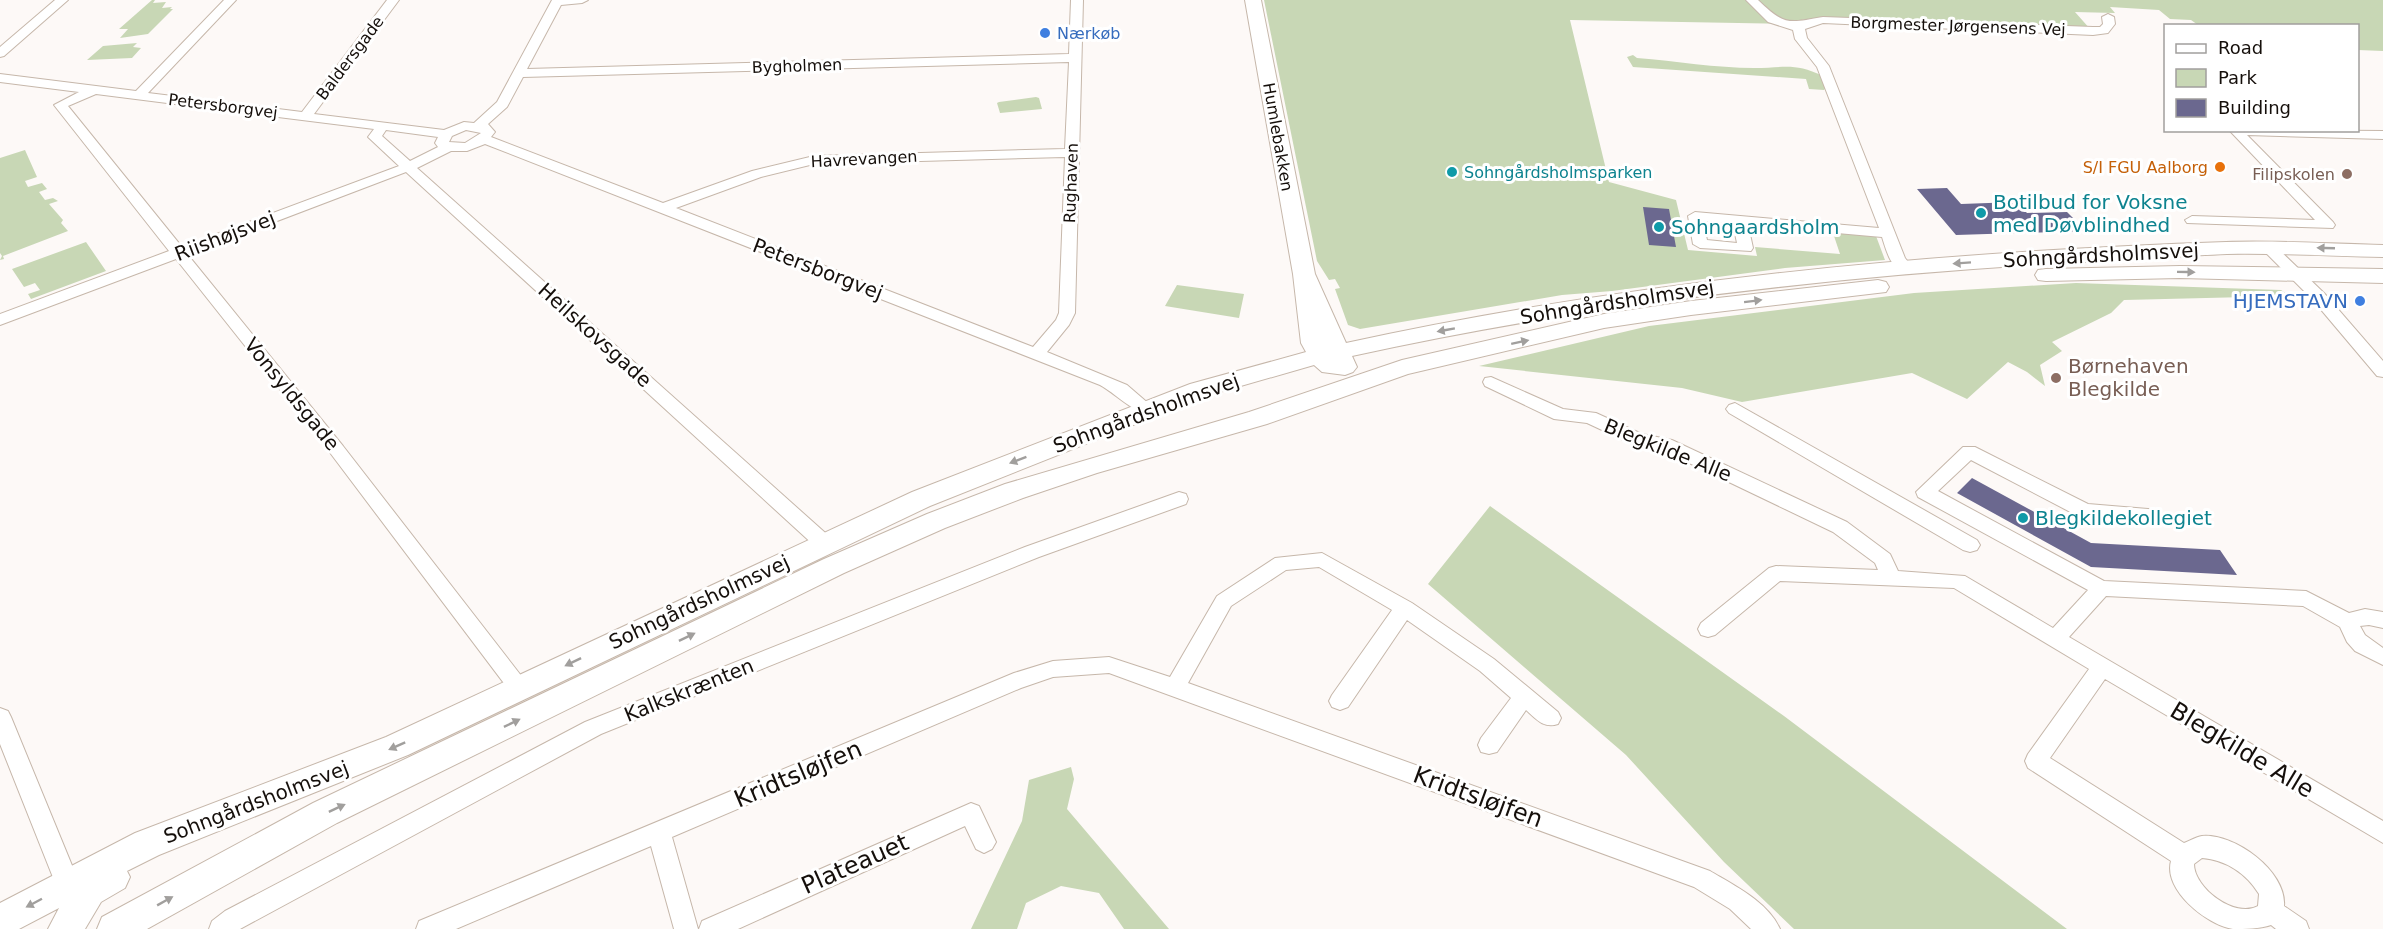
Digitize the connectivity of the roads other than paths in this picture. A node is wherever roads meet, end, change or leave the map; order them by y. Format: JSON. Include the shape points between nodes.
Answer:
{"nodes":[{"id":1,"x":62,"y":0,"type":"edge"},
{"id":2,"x":230,"y":0,"type":"edge"},
{"id":3,"x":393,"y":0,"type":"edge"},
{"id":4,"x":582,"y":0,"type":"edge"},
{"id":5,"x":1077,"y":0,"type":"edge"},
{"id":6,"x":1253,"y":0,"type":"edge"},
{"id":7,"x":1752,"y":0,"type":"edge"},
{"id":8,"x":558,"y":1,"type":"edge"},
{"id":9,"x":2108,"y":17,"type":"dead end"},
{"id":10,"x":1799,"y":28,"type":"junction"},
{"id":11,"x":0,"y":53,"type":"edge"},
{"id":12,"x":1075,"y":58,"type":"junction"},
{"id":13,"x":518,"y":73,"type":"junction"},
{"id":14,"x":0,"y":78,"type":"edge"},
{"id":15,"x":43,"y":83,"type":"junction"},
{"id":16,"x":94,"y":90,"type":"junction"},
{"id":17,"x":139,"y":95,"type":"junction"},
{"id":18,"x":60,"y":105,"type":"junction"},
{"id":19,"x":306,"y":116,"type":"junction"},
{"id":20,"x":382,"y":126,"type":"junction"},
{"id":21,"x":481,"y":132,"type":"junction"},
{"id":22,"x":2236,"y":132,"type":"edge"},
{"id":23,"x":2272,"y":132,"type":"edge"},
{"id":24,"x":2383,"y":135,"type":"edge"},
{"id":25,"x":447,"y":140,"type":"junction"},
{"id":26,"x":1072,"y":153,"type":"junction"},
{"id":27,"x":408,"y":167,"type":"junction"},
{"id":28,"x":664,"y":208,"type":"junction"},
{"id":29,"x":1739,"y":220,"type":"dead end"},
{"id":30,"x":2192,"y":220,"type":"dead end"},
{"id":31,"x":1888,"y":233,"type":"junction"},
{"id":32,"x":2268,"y":247,"type":"junction"},
{"id":33,"x":2383,"y":251,"type":"edge"},
{"id":34,"x":179,"y":254,"type":"junction"},
{"id":35,"x":1904,"y":267,"type":"junction"},
{"id":36,"x":2296,"y":274,"type":"junction"},
{"id":37,"x":2383,"y":276,"type":"edge"},
{"id":38,"x":0,"y":320,"type":"edge"},
{"id":39,"x":1035,"y":355,"type":"junction"},
{"id":40,"x":1334,"y":360,"type":"junction"},
{"id":41,"x":2383,"y":372,"type":"edge"},
{"id":42,"x":1375,"y":375,"type":"junction"},
{"id":43,"x":1491,"y":382,"type":"dead end"},
{"id":44,"x":1735,"y":409,"type":"dead end"},
{"id":45,"x":1147,"y":410,"type":"junction"},
{"id":46,"x":1924,"y":492,"type":"junction"},
{"id":47,"x":1179,"y":499,"type":"dead end"},
{"id":48,"x":1911,"y":511,"type":"junction"},
{"id":49,"x":2153,"y":515,"type":"dead end"},
{"id":50,"x":936,"y":521,"type":"junction"},
{"id":51,"x":824,"y":543,"type":"junction"},
{"id":52,"x":1970,"y":544,"type":"dead end"},
{"id":53,"x":1891,"y":578,"type":"junction"},
{"id":54,"x":2101,"y":588,"type":"junction"},
{"id":55,"x":1405,"y":608,"type":"junction"},
{"id":56,"x":2383,"y":620,"type":"edge"},
{"id":57,"x":2351,"y":623,"type":"junction"},
{"id":58,"x":1708,"y":629,"type":"dead end"},
{"id":59,"x":2055,"y":639,"type":"junction"},
{"id":60,"x":2383,"y":657,"type":"edge"},
{"id":61,"x":2102,"y":667,"type":"junction"},
{"id":62,"x":1175,"y":687,"type":"junction"},
{"id":63,"x":519,"y":688,"type":"junction"},
{"id":64,"x":1524,"y":696,"type":"junction"},
{"id":65,"x":1340,"y":701,"type":"dead end"},
{"id":66,"x":0,"y":717,"type":"edge"},
{"id":67,"x":1550,"y":718,"type":"dead end"},
{"id":68,"x":1489,"y":745,"type":"dead end"},
{"id":69,"x":659,"y":833,"type":"junction"},
{"id":70,"x":2383,"y":833,"type":"edge"},
{"id":71,"x":984,"y":842,"type":"dead end"},
{"id":72,"x":2184,"y":856,"type":"junction"},
{"id":73,"x":2270,"y":911,"type":"junction"},
{"id":74,"x":71,"y":914,"type":"edge"},
{"id":75,"x":0,"y":921,"type":"edge"},
{"id":76,"x":114,"y":929,"type":"edge"},
{"id":77,"x":222,"y":929,"type":"edge"},
{"id":78,"x":428,"y":929,"type":"edge"},
{"id":79,"x":686,"y":929,"type":"edge"},
{"id":80,"x":711,"y":929,"type":"edge"},
{"id":81,"x":1768,"y":929,"type":"edge"},
{"id":82,"x":2297,"y":929,"type":"edge"}],
"edges":[{"from":1,"to":11,"type":"street"},
{"from":2,"to":17,"type":"street"},
{"from":3,"to":19,"type":"street","name":"Baldersgade"},
{"from":4,"to":8,"type":"street"},
{"from":5,"to":12,"type":"street","name":"Rughaven"},
{"from":6,"to":40,"type":"street","name":"Humlebakken","via":[[1304,274],[1313,343]]},
{"from":7,"to":10,"type":"street","via":[[1772,20]]},
{"from":8,"to":13,"type":"street"},
{"from":9,"to":10,"type":"street","name":"Borgmester Jørgensens Vej","via":[[2109,24],[2104,30],[2093,31],[1823,20]]},
{"from":10,"to":31,"type":"street","via":[[1801,39],[1823,66]]},
{"from":12,"to":13,"type":"street","name":"Bygholmen"},
{"from":12,"to":26,"type":"street","name":"Rughaven"},
{"from":13,"to":21,"type":"street"},
{"from":14,"to":15,"type":"street","name":"Petersborgvej"},
{"from":15,"to":16,"type":"street","name":"Petersborgvej"},
{"from":15,"to":18,"type":"street","name":"Vonsyldsgade"},
{"from":16,"to":17,"type":"street","name":"Petersborgvej"},
{"from":16,"to":18,"type":"street"},
{"from":17,"to":19,"type":"street","name":"Petersborgvej"},
{"from":18,"to":34,"type":"street","name":"Vonsyldsgade"},
{"from":19,"to":20,"type":"street","name":"Petersborgvej"},
{"from":20,"to":25,"type":"street","name":"Petersborgvej"},
{"from":20,"to":27,"type":"street","name":"Heilskovsgade","via":[[375,137]]},
{"from":21,"to":25,"type":"street","via":[[464,126]]},
{"from":21,"to":25,"type":"street","via":[[471,145]]},
{"from":21,"to":28,"type":"street","name":"Petersborgvej"},
{"from":22,"to":30,"type":"street","name":"Sohngårdsholmsvej","via":[[2328,225]]},
{"from":23,"to":24,"type":"street","name":"Sohngårdsholmsvej"},
{"from":25,"to":27,"type":"street","name":"Riishøjsvej"},
{"from":26,"to":28,"type":"street","name":"Havrevangen","via":[[814,160],[780,165]]},
{"from":26,"to":39,"type":"street","name":"Rughaven","via":[[1066,313]]},
{"from":27,"to":34,"type":"street","name":"Riishøjsvej"},
{"from":27,"to":51,"type":"street","name":"Heilskovsgade"},
{"from":28,"to":39,"type":"street","name":"Petersborgvej"},
{"from":29,"to":31,"type":"street"},
{"from":31,"to":35,"type":"street"},
{"from":33,"to":32,"type":"street","name":"Sohngårdsholmsvej","one_way":true},
{"from":32,"to":35,"type":"street","name":"Sohngårdsholmsvej","one_way":true},
{"from":32,"to":36,"type":"street"},
{"from":34,"to":38,"type":"street","name":"Riishøjsvej"},
{"from":34,"to":63,"type":"street","name":"Vonsyldsgade","via":[[337,450]]},
{"from":35,"to":40,"type":"street","name":"Sohngårdsholmsvej","one_way":true,"via":[[1677,291],[1566,309]]},
{"from":36,"to":37,"type":"street","name":"Sohngårdsholmsvej"},
{"from":36,"to":41,"type":"street"},
{"from":42,"to":36,"type":"street","name":"Sohngårdsholmsvej","one_way":true,"via":[[1605,321],[1814,293],[2077,274]]},
{"from":39,"to":45,"type":"street","name":"Petersborgvej","via":[[1106,381]]},
{"from":40,"to":42,"type":"street"},
{"from":40,"to":45,"type":"street","name":"Sohngårdsholmsvej","via":[[1198,390]]},
{"from":40,"to":50,"type":"street","via":[[1338,379],[1328,384],[1126,443]]},
{"from":42,"to":50,"type":"street","name":"Sohngårdsholmsvej","via":[[1311,401],[1088,467]]},
{"from":43,"to":53,"type":"street","name":"Blegkilde Alle","via":[[1560,415],[1590,417],[1638,440],[1666,444],[1840,527],[1883,559]]},
{"from":44,"to":48,"type":"street"},
{"from":45,"to":51,"type":"street","name":"Sohngårdsholmsvej","one_way":true,"via":[[921,499]]},
{"from":46,"to":48,"type":"street"},
{"from":46,"to":49,"type":"street","via":[[1969,451],[2085,511]]},
{"from":46,"to":54,"type":"street"},
{"from":47,"to":77,"type":"street","name":"Kalkskrænten","via":[[1032,552],[593,728],[351,855]]},
{"from":48,"to":52,"type":"street"},
{"from":76,"to":50,"type":"street","name":"Sohngårdsholmsvej","one_way":true,"via":[[325,813],[834,566]]},
{"from":51,"to":63,"type":"street","name":"Sohngårdsholmsvej","one_way":true},
{"from":53,"to":58,"type":"street","name":"Blegkilde Alle","via":[[1776,573]]},
{"from":53,"to":59,"type":"street","name":"Blegkilde Alle","via":[[1958,581]]},
{"from":54,"to":57,"type":"street","via":[[2306,599]]},
{"from":54,"to":59,"type":"street"},
{"from":55,"to":62,"type":"street","via":[[1322,560],[1282,562],[1224,601]]},
{"from":55,"to":64,"type":"street"},
{"from":55,"to":65,"type":"street"},
{"from":56,"to":57,"type":"street","via":[[2364,616]]},
{"from":57,"to":60,"type":"street","via":[[2355,638]]},
{"from":59,"to":61,"type":"street","name":"Blegkilde Alle"},
{"from":61,"to":70,"type":"street","name":"Blegkilde Alle"},
{"from":61,"to":72,"type":"street","via":[[2036,761]]},
{"from":62,"to":69,"type":"street","name":"Kridtsløjfen","via":[[1108,665],[1053,669]]},
{"from":62,"to":81,"type":"street","name":"Kridtsløjfen","via":[[1702,879],[1739,901]]},
{"from":63,"to":74,"type":"street","name":"Sohngårdsholmsvej","one_way":true,"via":[[397,746],[296,786],[242,818],[100,883],[88,891]]},
{"from":64,"to":67,"type":"street"},
{"from":64,"to":68,"type":"street"},
{"from":66,"to":74,"type":"street"},
{"from":69,"to":78,"type":"street","name":"Kridtsløjfen"},
{"from":69,"to":79,"type":"street"},
{"from":71,"to":80,"type":"street","name":"Plateauet","via":[[971,813]]},
{"from":72,"to":73,"type":"street","via":[[2201,847],[2241,859],[2264,880],[2270,891]]},
{"from":72,"to":73,"type":"street","via":[[2183,877],[2212,907],[2234,918],[2249,920],[2262,918]]},
{"from":73,"to":82,"type":"street"},
{"from":74,"to":75,"type":"street","one_way":true}]}
